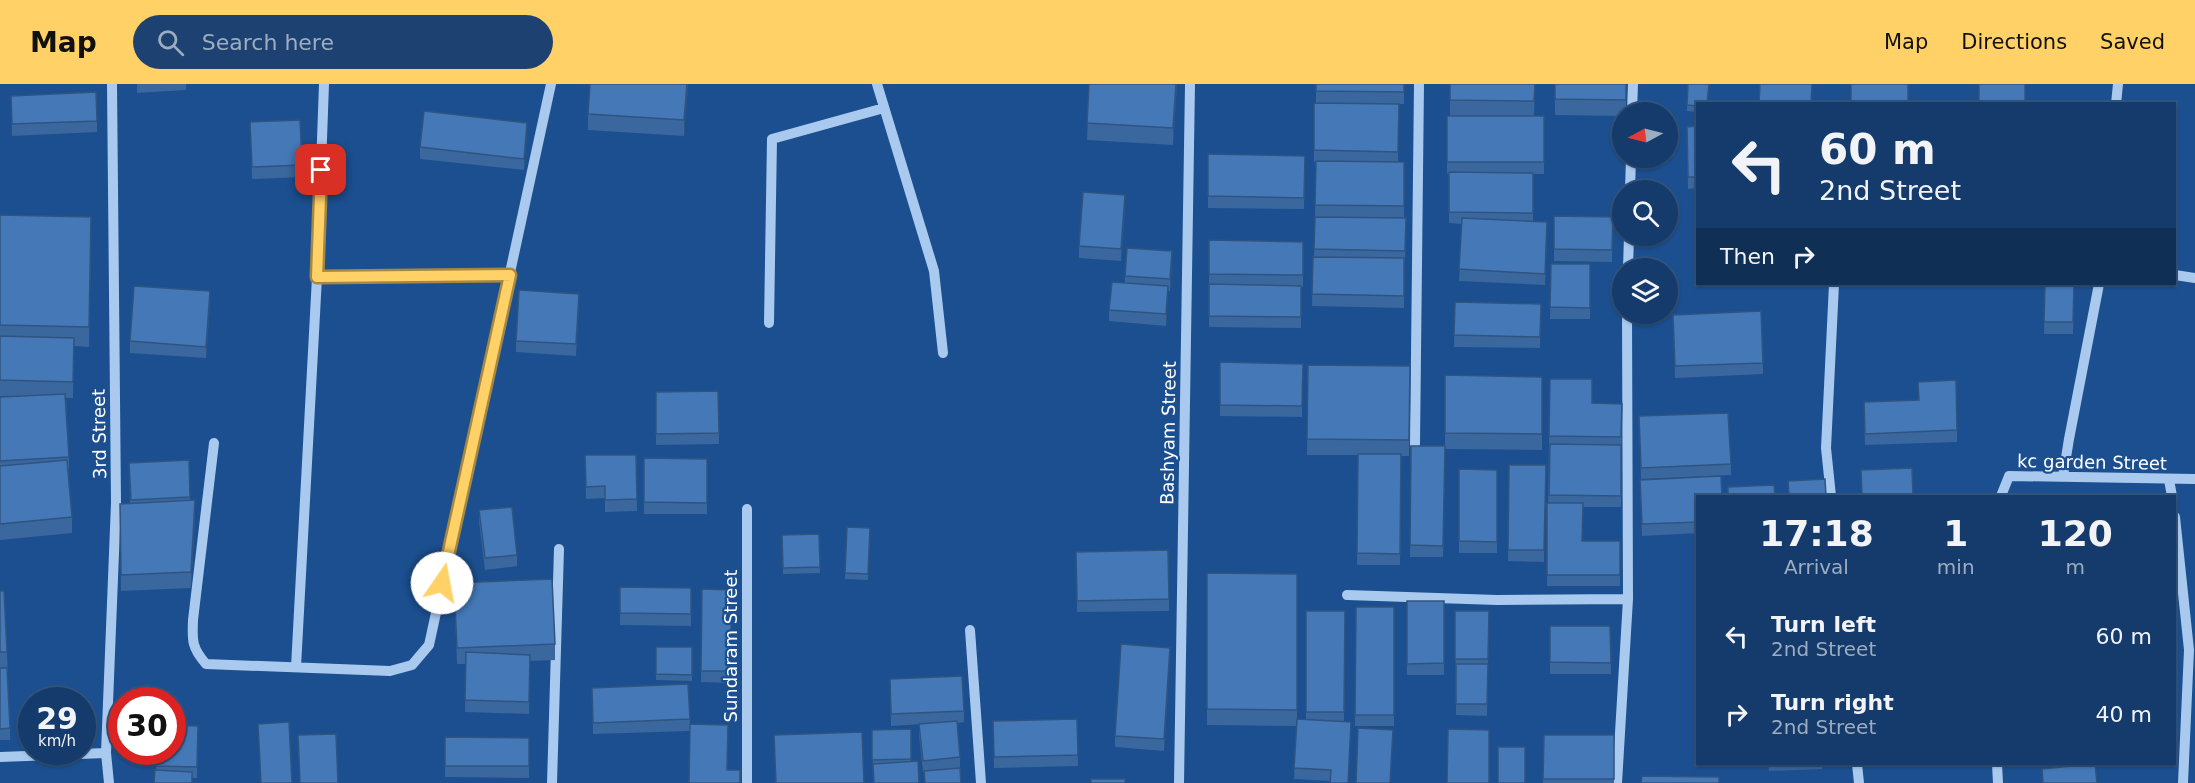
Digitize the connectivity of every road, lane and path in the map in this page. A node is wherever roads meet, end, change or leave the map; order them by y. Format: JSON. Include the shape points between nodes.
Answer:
{"nodes":[{"id":1,"x":112,"y":84,"type":"edge"},
{"id":2,"x":324,"y":84,"type":"edge"},
{"id":3,"x":551,"y":84,"type":"edge"},
{"id":4,"x":877,"y":84,"type":"edge"},
{"id":5,"x":1190,"y":84,"type":"edge"},
{"id":6,"x":1419,"y":84,"type":"edge"},
{"id":7,"x":1633,"y":84,"type":"edge"},
{"id":8,"x":2118,"y":84,"type":"edge"},
{"id":9,"x":1632,"y":102,"type":"edge"},
{"id":10,"x":2116,"y":102,"type":"edge"},
{"id":11,"x":884,"y":108,"type":"junction"},
{"id":12,"x":510,"y":275,"type":"junction"},
{"id":13,"x":2176,"y":275,"type":"edge"},
{"id":14,"x":317,"y":277,"type":"junction"},
{"id":15,"x":2195,"y":278,"type":"edge"},
{"id":16,"x":1834,"y":285,"type":"edge"},
{"id":17,"x":2099,"y":285,"type":"edge"},
{"id":18,"x":769,"y":323,"type":"dead end"},
{"id":19,"x":1627,"y":324,"type":"edge"},
{"id":20,"x":943,"y":353,"type":"dead end"},
{"id":21,"x":214,"y":443,"type":"dead end"},
{"id":22,"x":1414,"y":444,"type":"edge"},
{"id":23,"x":2063,"y":476,"type":"junction"},
{"id":24,"x":2195,"y":479,"type":"edge"},
{"id":25,"x":2169,"y":480,"type":"junction"},
{"id":26,"x":1831,"y":495,"type":"edge"},
{"id":27,"x":2001,"y":495,"type":"edge"},
{"id":28,"x":2172,"y":495,"type":"edge"},
{"id":29,"x":747,"y":509,"type":"dead end"},
{"id":30,"x":2176,"y":525,"type":"edge"},
{"id":31,"x":559,"y":549,"type":"dead end"},
{"id":32,"x":1347,"y":595,"type":"dead end"},
{"id":33,"x":1628,"y":599,"type":"junction"},
{"id":34,"x":970,"y":630,"type":"dead end"},
{"id":35,"x":2192,"y":658,"type":"edge"},
{"id":36,"x":296,"y":668,"type":"junction"},
{"id":37,"x":106,"y":753,"type":"junction"},
{"id":38,"x":0,"y":758,"type":"edge"},
{"id":39,"x":1857,"y":765,"type":"edge"},
{"id":40,"x":1997,"y":765,"type":"edge"},
{"id":41,"x":109,"y":783,"type":"edge"},
{"id":42,"x":552,"y":783,"type":"edge"},
{"id":43,"x":747,"y":783,"type":"edge"},
{"id":44,"x":981,"y":783,"type":"edge"},
{"id":45,"x":1179,"y":783,"type":"edge"},
{"id":46,"x":1617,"y":783,"type":"edge"},
{"id":47,"x":1859,"y":783,"type":"edge"},
{"id":48,"x":1998,"y":783,"type":"edge"},
{"id":49,"x":2183,"y":783,"type":"edge"}],
"edges":[{"from":1,"to":37,"type":"street","name":"3rd Street","via":[[116,503]]},
{"from":2,"to":14,"type":"street"},
{"from":3,"to":12,"type":"street"},
{"from":4,"to":11,"type":"street"},
{"from":5,"to":45,"type":"street","name":"Bashyam Street"},
{"from":6,"to":22,"type":"street"},
{"from":7,"to":9,"type":"street"},
{"from":8,"to":10,"type":"street"},
{"from":11,"to":18,"type":"street","via":[[772,139]]},
{"from":11,"to":20,"type":"street","via":[[934,271]]},
{"from":12,"to":14,"type":"street"},
{"from":12,"to":36,"type":"street","via":[[429,645],[412,665],[390,671]]},
{"from":13,"to":15,"type":"street"},
{"from":14,"to":36,"type":"street"},
{"from":16,"to":26,"type":"street","via":[[1827,448]]},
{"from":17,"to":23,"type":"street"},
{"from":19,"to":33,"type":"street"},
{"from":21,"to":36,"type":"street","via":[[192,642],[206,664]]},
{"from":23,"to":25,"type":"street","name":"kc garden Street"},
{"from":23,"to":27,"type":"street","name":"kc garden Street","via":[[2009,476]]},
{"from":24,"to":25,"type":"street","name":"kc garden Street"},
{"from":25,"to":28,"type":"street"},
{"from":29,"to":43,"type":"street","name":"Sundaram Street"},
{"from":30,"to":35,"type":"street"},
{"from":31,"to":42,"type":"street"},
{"from":32,"to":33,"type":"street"},
{"from":33,"to":46,"type":"street"},
{"from":34,"to":44,"type":"street"},
{"from":35,"to":49,"type":"street"},
{"from":37,"to":38,"type":"street"},
{"from":37,"to":41,"type":"street","name":"3rd Street"},
{"from":39,"to":47,"type":"street"},
{"from":40,"to":48,"type":"street"}]}
